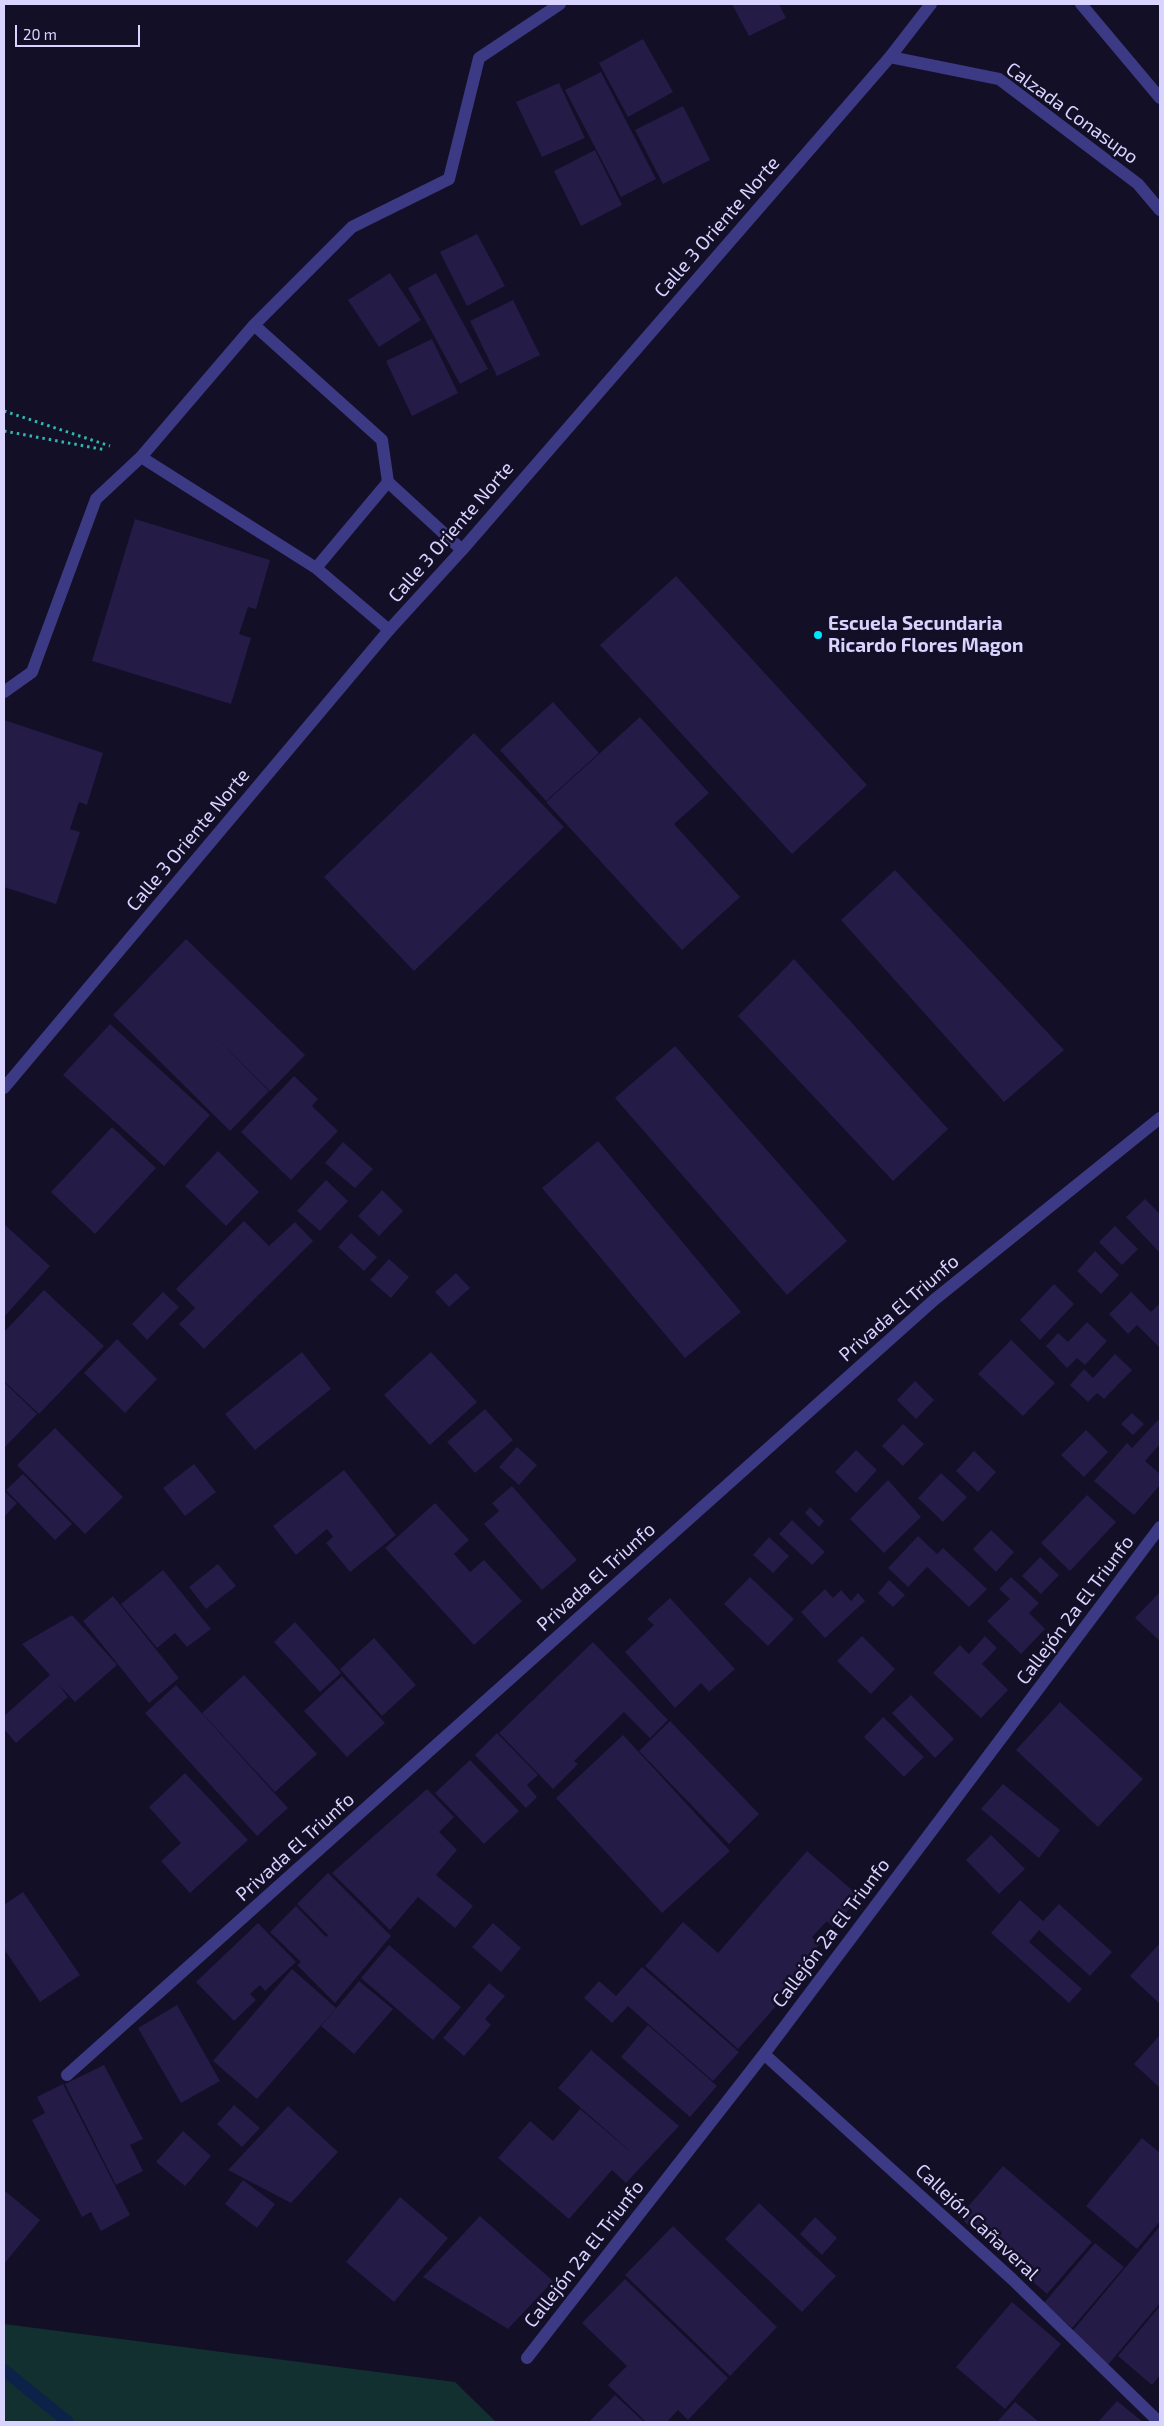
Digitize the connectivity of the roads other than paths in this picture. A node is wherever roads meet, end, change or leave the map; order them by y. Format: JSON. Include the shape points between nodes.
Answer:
{"nodes":[{"id":1,"x":560,"y":4,"type":"edge"},
{"id":2,"x":931,"y":4,"type":"edge"},
{"id":3,"x":1082,"y":4,"type":"edge"},
{"id":4,"x":890,"y":57,"type":"junction"},
{"id":5,"x":1160,"y":98,"type":"edge"},
{"id":6,"x":1160,"y":210,"type":"edge"},
{"id":7,"x":254,"y":325,"type":"junction"},
{"id":8,"x":142,"y":456,"type":"junction"},
{"id":9,"x":388,"y":482,"type":"junction"},
{"id":10,"x":462,"y":550,"type":"junction"},
{"id":11,"x":316,"y":568,"type":"junction"},
{"id":12,"x":390,"y":630,"type":"junction"},
{"id":13,"x":4,"y":692,"type":"edge"},
{"id":14,"x":4,"y":1088,"type":"edge"},
{"id":15,"x":1160,"y":1118,"type":"edge"},
{"id":16,"x":1160,"y":1527,"type":"edge"},
{"id":17,"x":764,"y":2054,"type":"junction"},
{"id":18,"x":67,"y":2076,"type":"dead end"},
{"id":19,"x":527,"y":2358,"type":"dead end"},
{"id":20,"x":1159,"y":2422,"type":"edge"}],
"edges":[{"from":1,"to":7,"type":"street","via":[[479,58],[449,179],[352,227]]},
{"from":2,"to":4,"type":"street","name":"Calle 3 Oriente Norte"},
{"from":3,"to":5,"type":"street"},
{"from":4,"to":6,"type":"street","name":"Calzada Conasupo","via":[[999,78],[1138,184]]},
{"from":4,"to":10,"type":"street","name":"Calle 3 Oriente Norte"},
{"from":7,"to":8,"type":"street"},
{"from":7,"to":9,"type":"street","via":[[382,440]]},
{"from":8,"to":11,"type":"street"},
{"from":8,"to":13,"type":"street","via":[[96,499],[32,672]]},
{"from":9,"to":10,"type":"street"},
{"from":9,"to":11,"type":"street"},
{"from":10,"to":12,"type":"street","name":"Calle 3 Oriente Norte"},
{"from":11,"to":12,"type":"street"},
{"from":12,"to":14,"type":"street","name":"Calle 3 Oriente Norte"},
{"from":15,"to":18,"type":"street","name":"Privada El Triunfo","via":[[934,1300]]},
{"from":16,"to":17,"type":"street","name":"Callejón 2a El Triunfo"},
{"from":17,"to":19,"type":"street","name":"Callejón 2a El Triunfo"},
{"from":17,"to":20,"type":"street","name":"Callejón Cañaveral","via":[[1012,2279]]}]}
